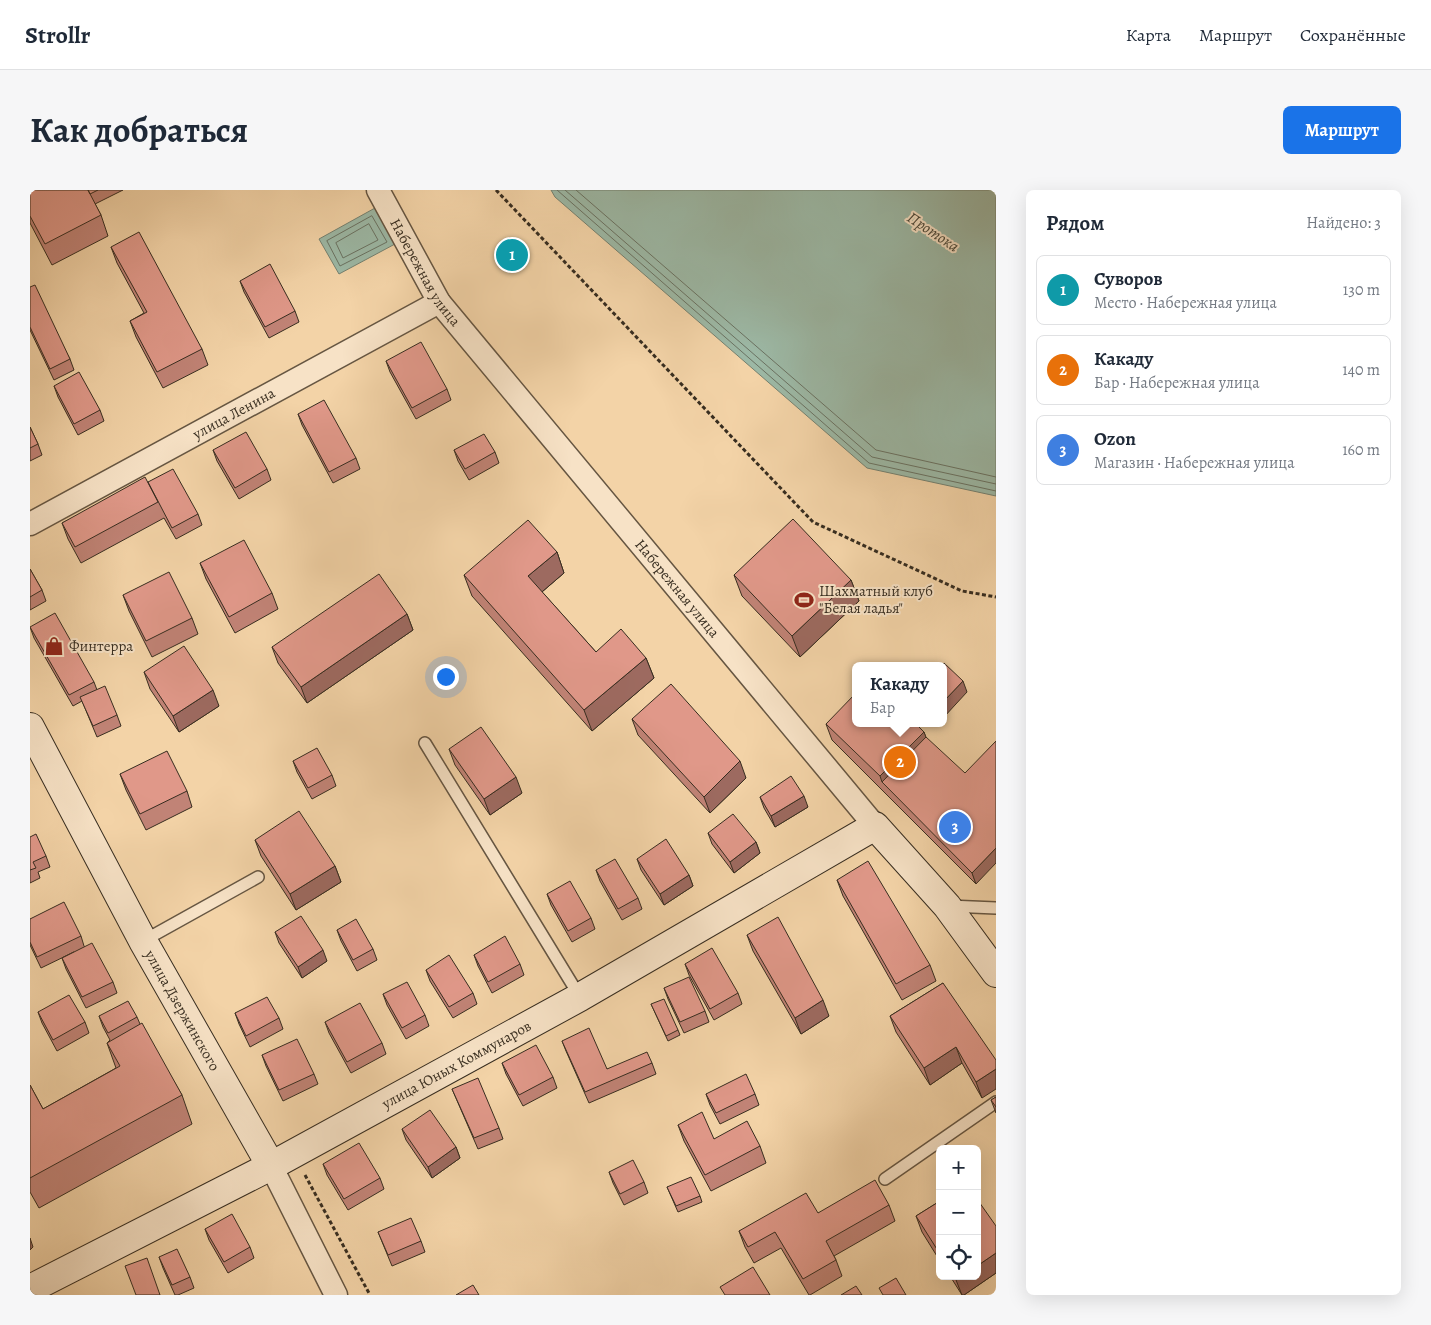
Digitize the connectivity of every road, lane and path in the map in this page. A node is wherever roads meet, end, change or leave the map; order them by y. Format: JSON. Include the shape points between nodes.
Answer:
{"nodes":[{"id":1,"x":378,"y":190,"type":"edge"},
{"id":2,"x":496,"y":190,"type":"edge"},
{"id":3,"x":439,"y":302,"type":"junction"},
{"id":4,"x":30,"y":524,"type":"edge"},
{"id":5,"x":996,"y":597,"type":"edge"},
{"id":6,"x":30,"y":726,"type":"edge"},
{"id":7,"x":425,"y":743,"type":"dead end"},
{"id":8,"x":875,"y":826,"type":"junction"},
{"id":9,"x":258,"y":877,"type":"dead end"},
{"id":10,"x":947,"y":906,"type":"junction"},
{"id":11,"x":996,"y":908,"type":"edge"},
{"id":12,"x":143,"y":941,"type":"junction"},
{"id":13,"x":996,"y":973,"type":"edge"},
{"id":14,"x":580,"y":997,"type":"junction"},
{"id":15,"x":996,"y":1102,"type":"edge"},
{"id":16,"x":282,"y":1160,"type":"junction"},
{"id":17,"x":885,"y":1179,"type":"dead end"},
{"id":18,"x":30,"y":1290,"type":"edge"},
{"id":19,"x":336,"y":1295,"type":"edge"},
{"id":20,"x":370,"y":1295,"type":"edge"}],
"edges":[{"from":1,"to":3,"type":"street","name":"Набережная улица"},
{"from":2,"to":5,"type":"path","via":[[813,522],[962,591]]},
{"from":3,"to":4,"type":"street","name":"улица Ленина"},
{"from":3,"to":8,"type":"street","name":"Набережная улица"},
{"from":6,"to":12,"type":"street","name":"улица Дзержинского"},
{"from":7,"to":14,"type":"lane"},
{"from":8,"to":10,"type":"street","name":"Набережная улица"},
{"from":8,"to":14,"type":"street","name":"улица Юных Коммунаров"},
{"from":9,"to":12,"type":"lane"},
{"from":10,"to":11,"type":"lane"},
{"from":10,"to":13,"type":"street","name":"Набережная улица"},
{"from":12,"to":16,"type":"street","name":"улица Дзержинского"},
{"from":14,"to":16,"type":"street","name":"улица Юных Коммунаров"},
{"from":15,"to":17,"type":"lane"},
{"from":16,"to":18,"type":"street","name":"улица Юных Коммунаров"},
{"from":16,"to":19,"type":"street","name":"улица Дзержинского"},
{"from":16,"to":20,"type":"path"}]}
